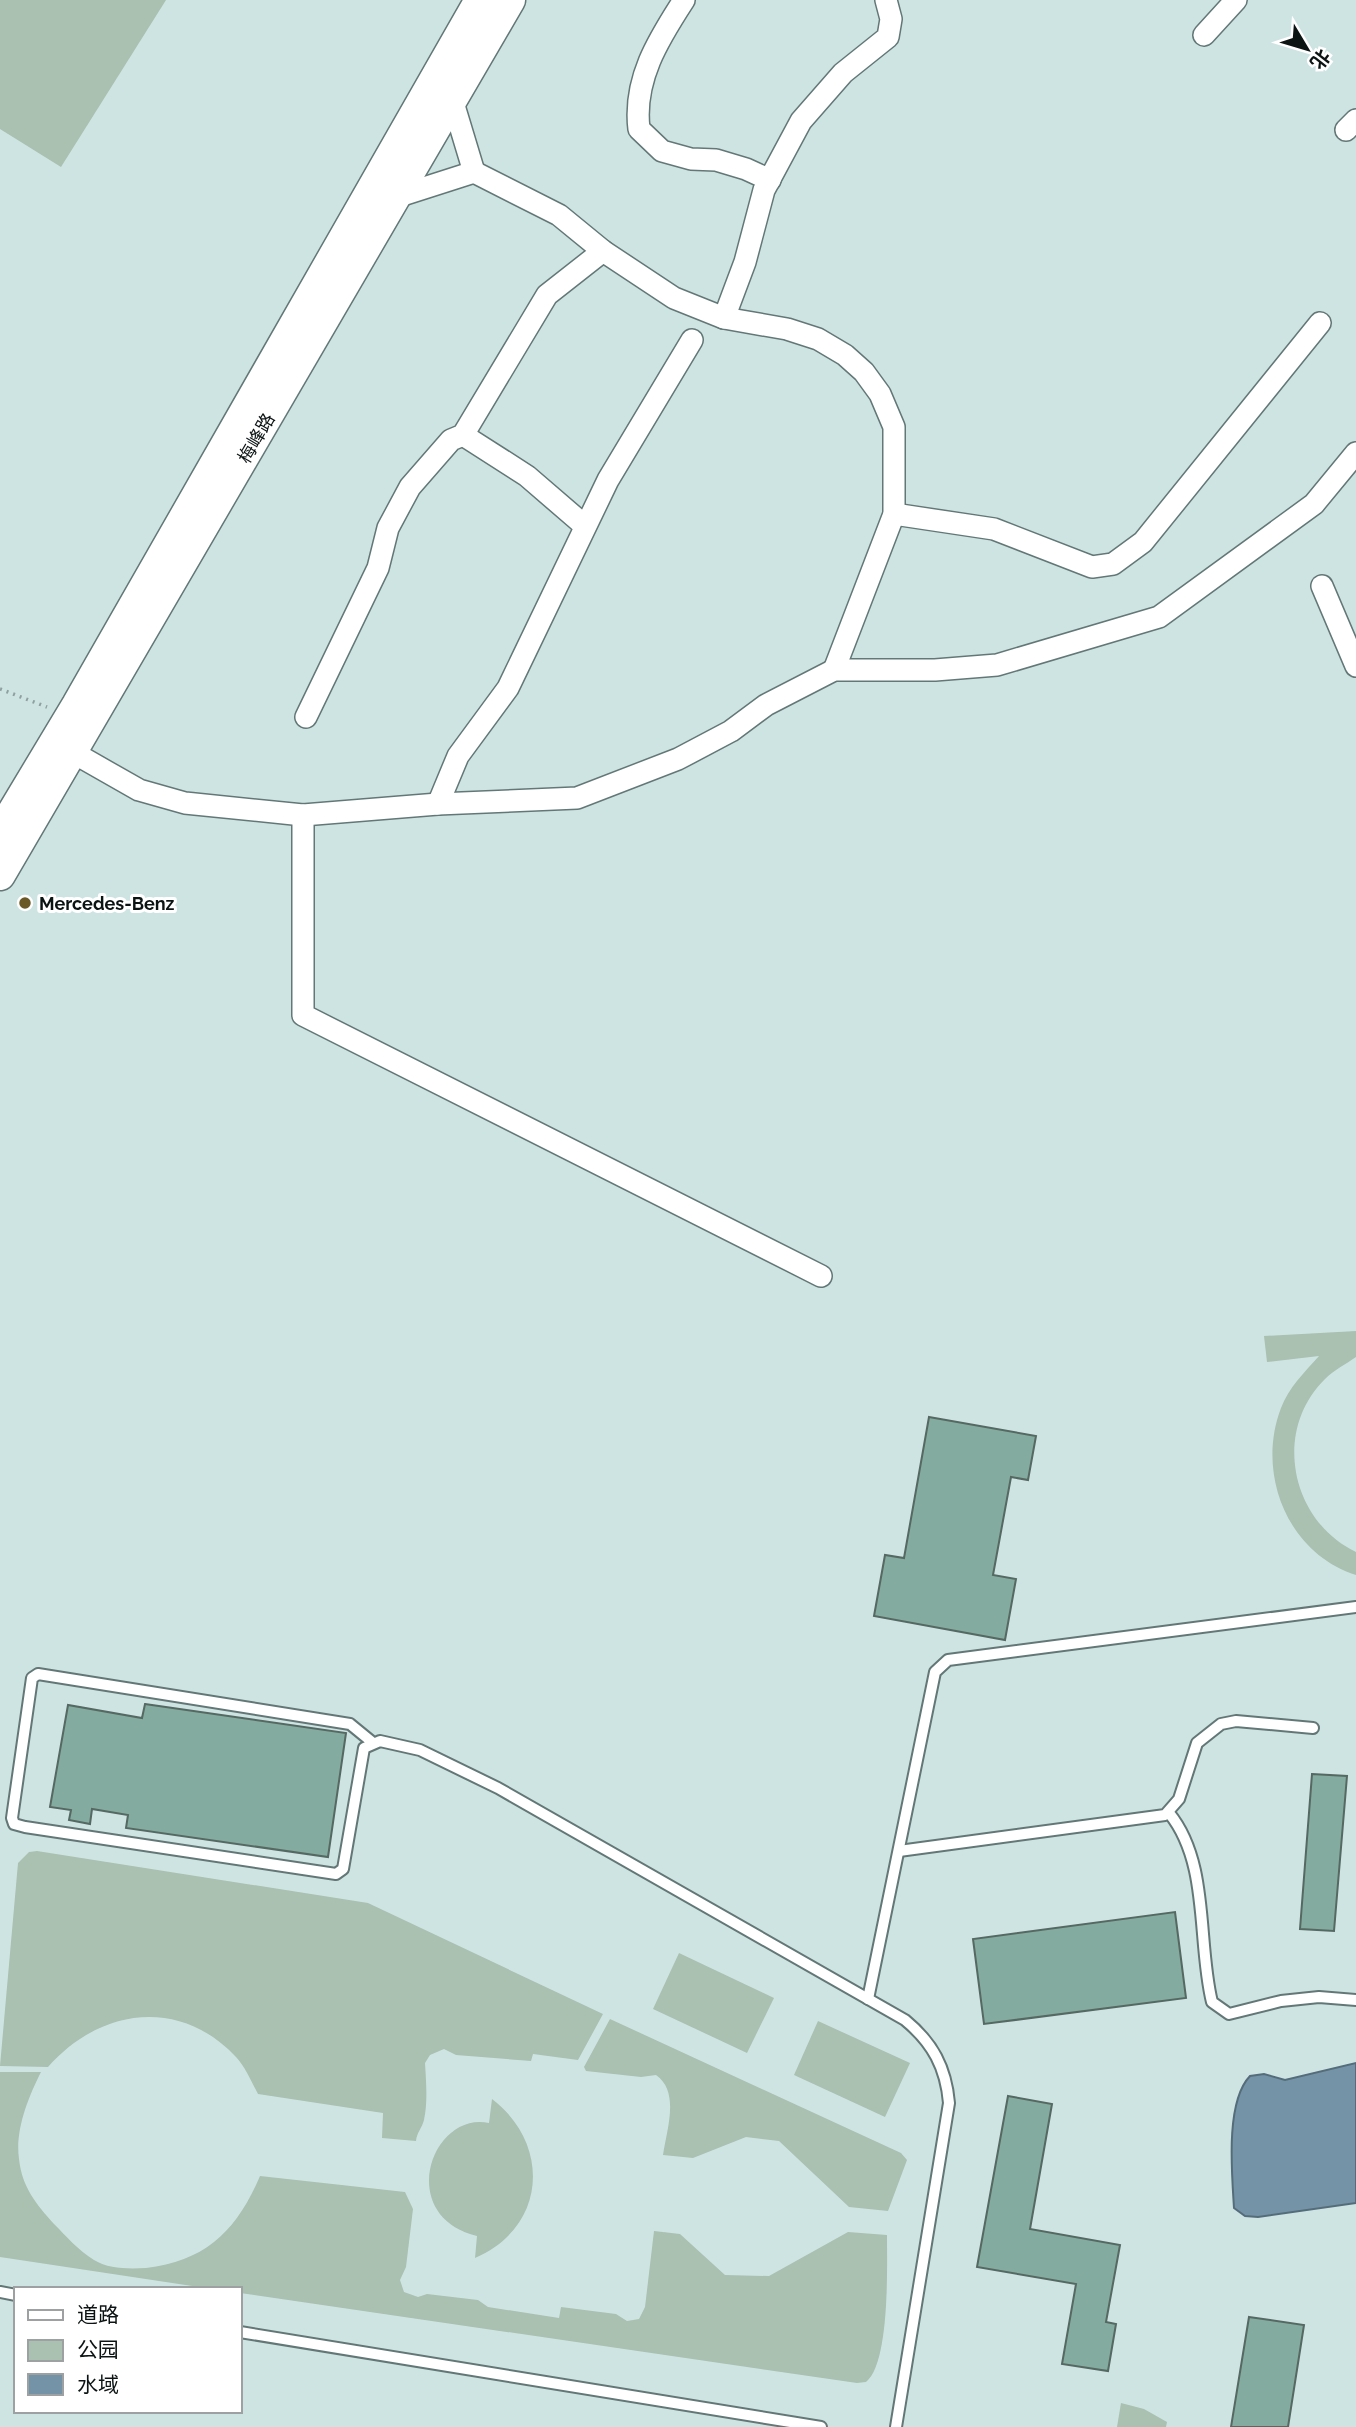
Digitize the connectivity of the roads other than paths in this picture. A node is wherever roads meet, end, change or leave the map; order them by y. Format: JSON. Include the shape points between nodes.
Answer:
{"nodes":[{"id":1,"x":480,"y":0,"type":"edge"},
{"id":2,"x":510,"y":0,"type":"edge"},
{"id":3,"x":684,"y":0,"type":"edge"},
{"id":4,"x":886,"y":0,"type":"edge"},
{"id":5,"x":1236,"y":0,"type":"edge"},
{"id":6,"x":1204,"y":36,"type":"dead end"},
{"id":7,"x":452,"y":99,"type":"junction"},
{"id":8,"x":474,"y":172,"type":"junction"},
{"id":9,"x":770,"y":180,"type":"junction"},
{"id":10,"x":396,"y":197,"type":"junction"},
{"id":11,"x":603,"y":251,"type":"junction"},
{"id":12,"x":724,"y":318,"type":"junction"},
{"id":13,"x":1320,"y":323,"type":"dead end"},
{"id":14,"x":692,"y":340,"type":"dead end"},
{"id":15,"x":463,"y":435,"type":"junction"},
{"id":16,"x":1356,"y":453,"type":"edge"},
{"id":17,"x":894,"y":514,"type":"junction"},
{"id":18,"x":585,"y":526,"type":"junction"},
{"id":19,"x":1322,"y":586,"type":"dead end"},
{"id":20,"x":1356,"y":666,"type":"edge"},
{"id":21,"x":834,"y":670,"type":"junction"},
{"id":22,"x":306,"y":717,"type":"dead end"},
{"id":23,"x":74,"y":753,"type":"junction"},
{"id":24,"x":438,"y":804,"type":"junction"},
{"id":25,"x":303,"y":815,"type":"junction"},
{"id":26,"x":0,"y":833,"type":"edge"},
{"id":27,"x":1,"y":871,"type":"edge"},
{"id":28,"x":821,"y":1276,"type":"dead end"},
{"id":29,"x":1356,"y":1607,"type":"edge"},
{"id":30,"x":1313,"y":1728,"type":"dead end"},
{"id":31,"x":372,"y":1742,"type":"junction"},
{"id":32,"x":1169,"y":1813,"type":"junction"},
{"id":33,"x":898,"y":1851,"type":"junction"},
{"id":34,"x":1356,"y":1987,"type":"edge"},
{"id":35,"x":868,"y":1999,"type":"junction"},
{"id":36,"x":1355,"y":2000,"type":"edge"},
{"id":37,"x":242,"y":2332,"type":"edge"},
{"id":38,"x":821,"y":2427,"type":"edge"},
{"id":39,"x":896,"y":2427,"type":"edge"}],
"edges":[{"from":1,"to":26,"type":"main road","name":"梅峰路","via":[[78,705]]},
{"from":2,"to":7,"type":"main road","name":"梅峰路"},
{"from":3,"to":9,"type":"street","via":[[653,51],[639,88],[639,129],[662,151],[716,160]]},
{"from":4,"to":9,"type":"street","via":[[891,19],[888,37],[824,92],[801,121]]},
{"from":5,"to":6,"type":"street"},
{"from":7,"to":8,"type":"street"},
{"from":7,"to":10,"type":"main road","name":"梅峰路"},
{"from":8,"to":10,"type":"street"},
{"from":8,"to":11,"type":"street","via":[[558,215]]},
{"from":9,"to":12,"type":"street"},
{"from":10,"to":23,"type":"main road","name":"梅峰路"},
{"from":11,"to":12,"type":"street","via":[[674,298]]},
{"from":11,"to":15,"type":"street","via":[[547,295]]},
{"from":12,"to":17,"type":"street","via":[[818,340],[864,372],[890,409],[894,427]]},
{"from":13,"to":17,"type":"street","via":[[1143,542],[1113,564],[1092,567],[994,529]]},
{"from":14,"to":18,"type":"street"},
{"from":15,"to":18,"type":"street","via":[[527,476]]},
{"from":15,"to":22,"type":"street","via":[[451,440],[410,487],[388,528],[378,568]]},
{"from":16,"to":21,"type":"street","via":[[1314,504],[1159,617],[997,665]]},
{"from":17,"to":21,"type":"street"},
{"from":18,"to":24,"type":"street","via":[[544,620],[508,688],[458,756]]},
{"from":19,"to":20,"type":"street"},
{"from":21,"to":24,"type":"street","via":[[678,759],[577,798]]},
{"from":23,"to":25,"type":"street","via":[[139,790],[186,803]]},
{"from":23,"to":27,"type":"main road","name":"梅峰路"},
{"from":24,"to":25,"type":"street"},
{"from":25,"to":28,"type":"street","via":[[303,1015]]},
{"from":29,"to":33,"type":"lane","via":[[948,1660],[935,1672]]},
{"from":30,"to":32,"type":"lane","via":[[1236,1721],[1221,1724],[1196,1743],[1179,1799]]},
{"from":31,"to":31,"type":"lane","via":[[361,1758],[343,1869],[337,1874],[25,1827],[12,1818],[32,1678],[38,1674],[350,1724]]},
{"from":31,"to":35,"type":"lane","via":[[421,1750],[498,1788]]},
{"from":32,"to":33,"type":"lane"},
{"from":32,"to":36,"type":"lane","via":[[1181,1827],[1194,1866],[1212,2002],[1229,2014],[1281,2001]]},
{"from":33,"to":35,"type":"lane"},
{"from":34,"to":36,"type":"lane"},
{"from":35,"to":39,"type":"lane","via":[[905,2020],[928,2043],[947,2081],[949,2103]]},
{"from":37,"to":38,"type":"lane"}]}
